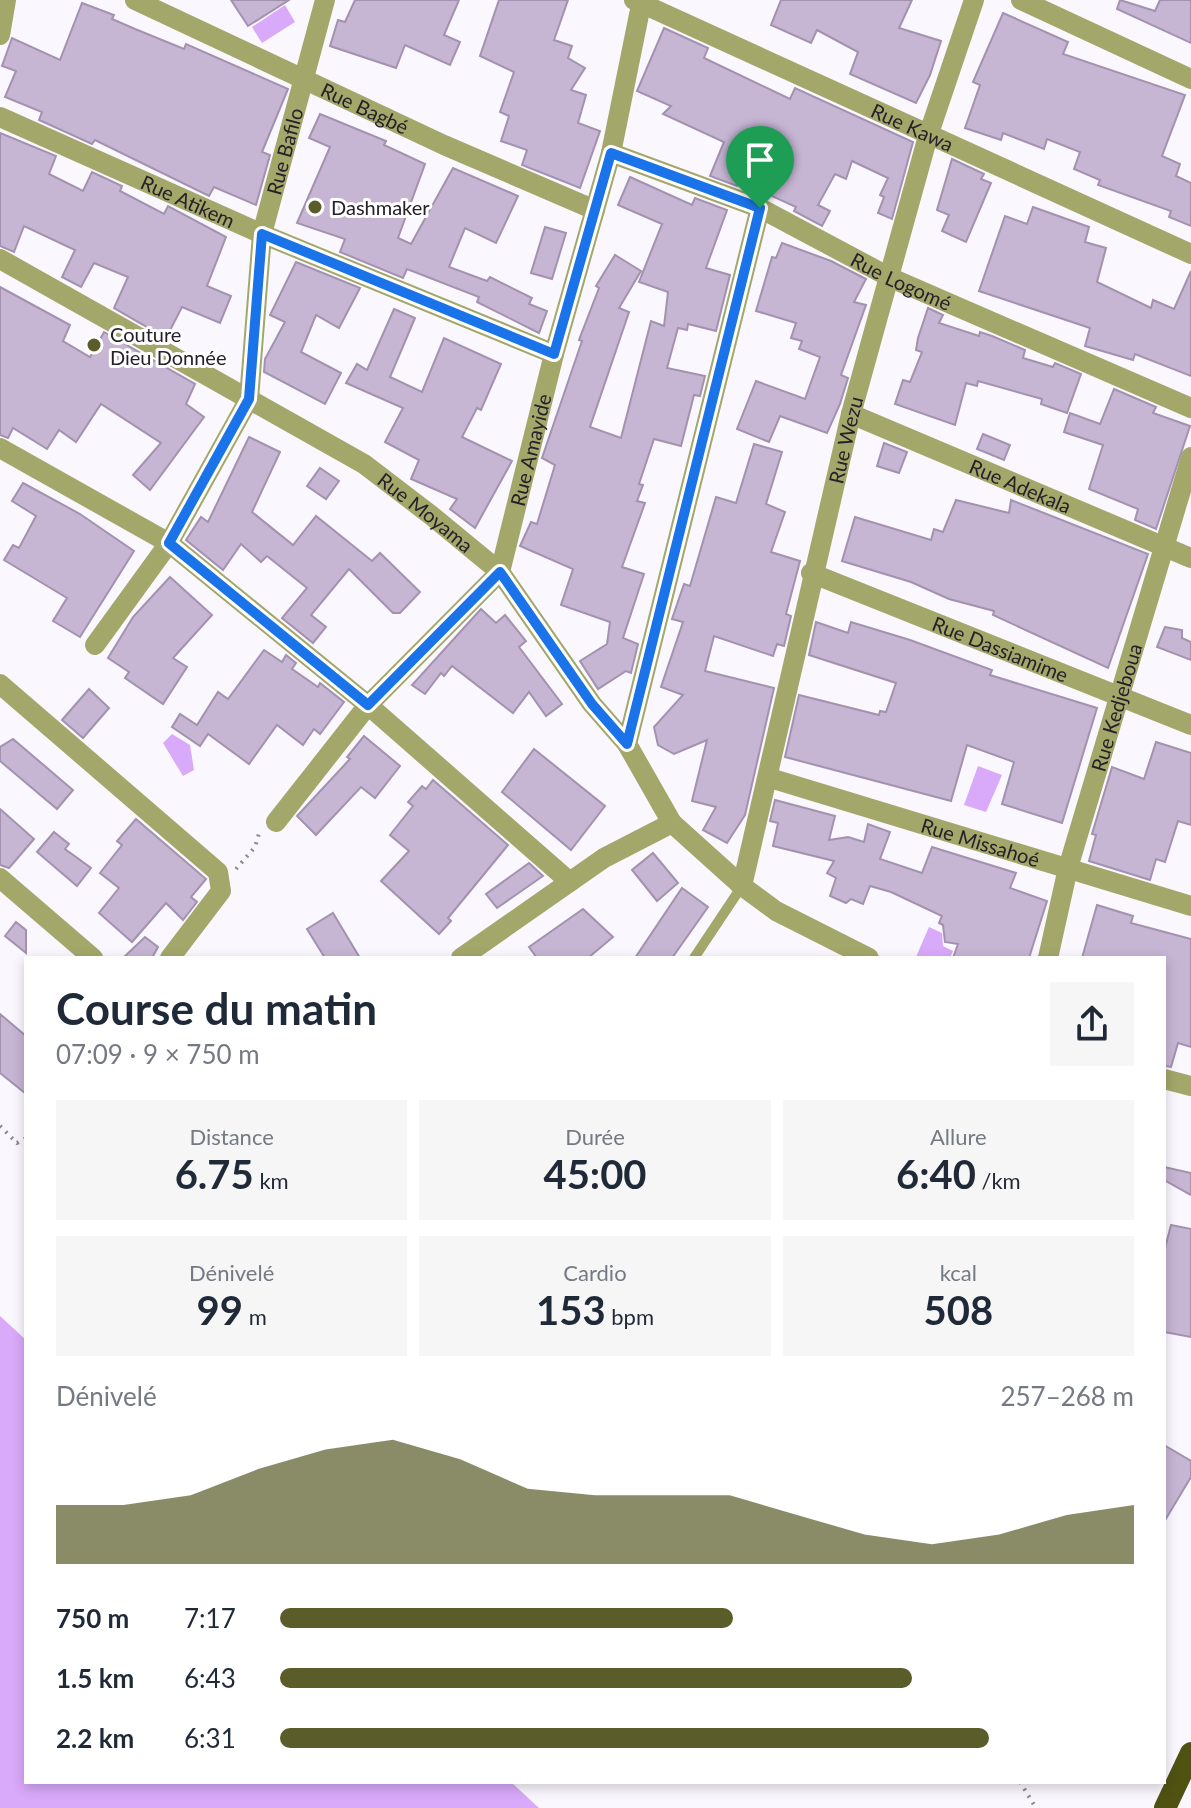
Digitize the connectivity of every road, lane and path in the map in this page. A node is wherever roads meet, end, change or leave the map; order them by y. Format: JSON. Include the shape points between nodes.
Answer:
{"nodes":[{"id":1,"x":6,"y":0,"type":"edge"},
{"id":2,"x":135,"y":0,"type":"edge"},
{"id":3,"x":325,"y":0,"type":"edge"},
{"id":4,"x":974,"y":0,"type":"edge"},
{"id":5,"x":1021,"y":0,"type":"edge"},
{"id":6,"x":639,"y":1,"type":"edge"},
{"id":7,"x":0,"y":35,"type":"edge"},
{"id":8,"x":302,"y":77,"type":"junction"},
{"id":9,"x":1191,"y":79,"type":"edge"},
{"id":10,"x":0,"y":117,"type":"edge"},
{"id":11,"x":928,"y":136,"type":"junction"},
{"id":12,"x":611,"y":153,"type":"junction"},
{"id":13,"x":760,"y":208,"type":"junction"},
{"id":14,"x":595,"y":210,"type":"junction"},
{"id":15,"x":262,"y":234,"type":"junction"},
{"id":16,"x":1191,"y":254,"type":"edge"},
{"id":17,"x":0,"y":259,"type":"edge"},
{"id":18,"x":891,"y":278,"type":"junction"},
{"id":19,"x":554,"y":354,"type":"junction"},
{"id":20,"x":249,"y":399,"type":"junction"},
{"id":21,"x":1191,"y":408,"type":"edge"},
{"id":22,"x":851,"y":414,"type":"junction"},
{"id":23,"x":0,"y":448,"type":"edge"},
{"id":24,"x":1191,"y":457,"type":"edge"},
{"id":25,"x":169,"y":543,"type":"junction"},
{"id":26,"x":1163,"y":548,"type":"junction"},
{"id":27,"x":1191,"y":558,"type":"edge"},
{"id":28,"x":500,"y":572,"type":"junction"},
{"id":29,"x":811,"y":573,"type":"junction"},
{"id":30,"x":95,"y":645,"type":"dead end"},
{"id":31,"x":0,"y":684,"type":"edge"},
{"id":32,"x":1119,"y":696,"type":"junction"},
{"id":33,"x":368,"y":705,"type":"junction"},
{"id":34,"x":1191,"y":725,"type":"edge"},
{"id":35,"x":627,"y":744,"type":"junction"},
{"id":36,"x":770,"y":778,"type":"junction"},
{"id":37,"x":276,"y":822,"type":"joint"},
{"id":38,"x":672,"y":823,"type":"junction"},
{"id":39,"x":1068,"y":868,"type":"junction"},
{"id":40,"x":218,"y":872,"type":"junction"},
{"id":41,"x":0,"y":878,"type":"edge"},
{"id":42,"x":570,"y":882,"type":"junction"},
{"id":43,"x":742,"y":886,"type":"junction"},
{"id":44,"x":1191,"y":906,"type":"edge"},
{"id":45,"x":91,"y":956,"type":"edge"},
{"id":46,"x":172,"y":956,"type":"edge"},
{"id":47,"x":464,"y":956,"type":"edge"},
{"id":48,"x":695,"y":956,"type":"edge"},
{"id":49,"x":865,"y":956,"type":"edge"},
{"id":50,"x":1048,"y":956,"type":"edge"},
{"id":51,"x":1166,"y":1080,"type":"edge"},
{"id":52,"x":1191,"y":1086,"type":"edge"},
{"id":53,"x":0,"y":1126,"type":"edge"},
{"id":54,"x":24,"y":1139,"type":"edge"},
{"id":55,"x":1191,"y":1753,"type":"edge"},
{"id":56,"x":1021,"y":1784,"type":"edge"},
{"id":57,"x":1036,"y":1808,"type":"edge"},
{"id":58,"x":1165,"y":1808,"type":"edge"}],
"edges":[{"from":1,"to":7,"type":"street"},
{"from":2,"to":8,"type":"street","name":"Rue Bagbé"},
{"from":3,"to":8,"type":"street","name":"Rue Bafilo"},
{"from":4,"to":11,"type":"street","name":"Rue Wezu"},
{"from":5,"to":9,"type":"street"},
{"from":6,"to":11,"type":"street","name":"Rue Kawa"},
{"from":6,"to":12,"type":"street","name":"Rue Amayide"},
{"from":8,"to":14,"type":"street","name":"Rue Bagbé"},
{"from":8,"to":15,"type":"street","name":"Rue Bafilo"},
{"from":10,"to":15,"type":"street","name":"Rue Atikem"},
{"from":11,"to":16,"type":"street","name":"Rue Kawa"},
{"from":11,"to":18,"type":"street","name":"Rue Wezu"},
{"from":12,"to":13,"type":"street","name":"Rue Logomé"},
{"from":12,"to":14,"type":"street","name":"Rue Amayide"},
{"from":13,"to":18,"type":"street","name":"Rue Logomé"},
{"from":13,"to":35,"type":"street"},
{"from":14,"to":19,"type":"street","name":"Rue Amayide"},
{"from":15,"to":19,"type":"street","name":"Rue Atikem"},
{"from":15,"to":20,"type":"street","name":"Rue Bafilo"},
{"from":17,"to":20,"type":"street","name":"Rue Moyama"},
{"from":18,"to":21,"type":"street","name":"Rue Logomé"},
{"from":18,"to":22,"type":"street","name":"Rue Wezu"},
{"from":19,"to":28,"type":"street","name":"Rue Amayide"},
{"from":20,"to":25,"type":"street","name":"Rue Bafilo"},
{"from":20,"to":28,"type":"street","name":"Rue Moyama","via":[[364,464]]},
{"from":22,"to":26,"type":"street","name":"Rue Adekala"},
{"from":22,"to":29,"type":"street","name":"Rue Wezu"},
{"from":23,"to":25,"type":"street"},
{"from":24,"to":26,"type":"street","name":"Rue Kedjeboua"},
{"from":25,"to":30,"type":"street","name":"Rue Bafilo"},
{"from":25,"to":33,"type":"street"},
{"from":26,"to":27,"type":"street","name":"Rue Adekala"},
{"from":26,"to":32,"type":"street","name":"Rue Kedjeboua"},
{"from":28,"to":33,"type":"street"},
{"from":28,"to":35,"type":"street","name":"Rue Moyama","via":[[592,704]]},
{"from":29,"to":32,"type":"street","name":"Rue Dassiamime"},
{"from":29,"to":36,"type":"street","name":"Rue Wezu"},
{"from":31,"to":40,"type":"street"},
{"from":32,"to":34,"type":"street","name":"Rue Dassiamime"},
{"from":32,"to":39,"type":"street","name":"Rue Kedjeboua"},
{"from":33,"to":37,"type":"street"},
{"from":33,"to":42,"type":"street"},
{"from":35,"to":38,"type":"street","name":"Rue Moyama"},
{"from":36,"to":39,"type":"street","name":"Rue Missahoé"},
{"from":36,"to":43,"type":"street","name":"Rue Wezu"},
{"from":37,"to":40,"type":"path","via":[[261,827],[242,865]]},
{"from":38,"to":42,"type":"street"},
{"from":38,"to":43,"type":"street","name":"Rue Moyama"},
{"from":39,"to":44,"type":"street","name":"Rue Missahoé"},
{"from":39,"to":50,"type":"street","name":"Rue Kedjeboua"},
{"from":40,"to":46,"type":"street","via":[[221,891]]},
{"from":41,"to":45,"type":"street"},
{"from":42,"to":47,"type":"street"},
{"from":43,"to":48,"type":"lane"},
{"from":43,"to":49,"type":"street","name":"Rue Moyama","via":[[797,923]]},
{"from":51,"to":52,"type":"street"},
{"from":53,"to":54,"type":"path","via":[[17,1143]]},
{"from":55,"to":58,"type":"highway"},
{"from":56,"to":57,"type":"path"}]}
